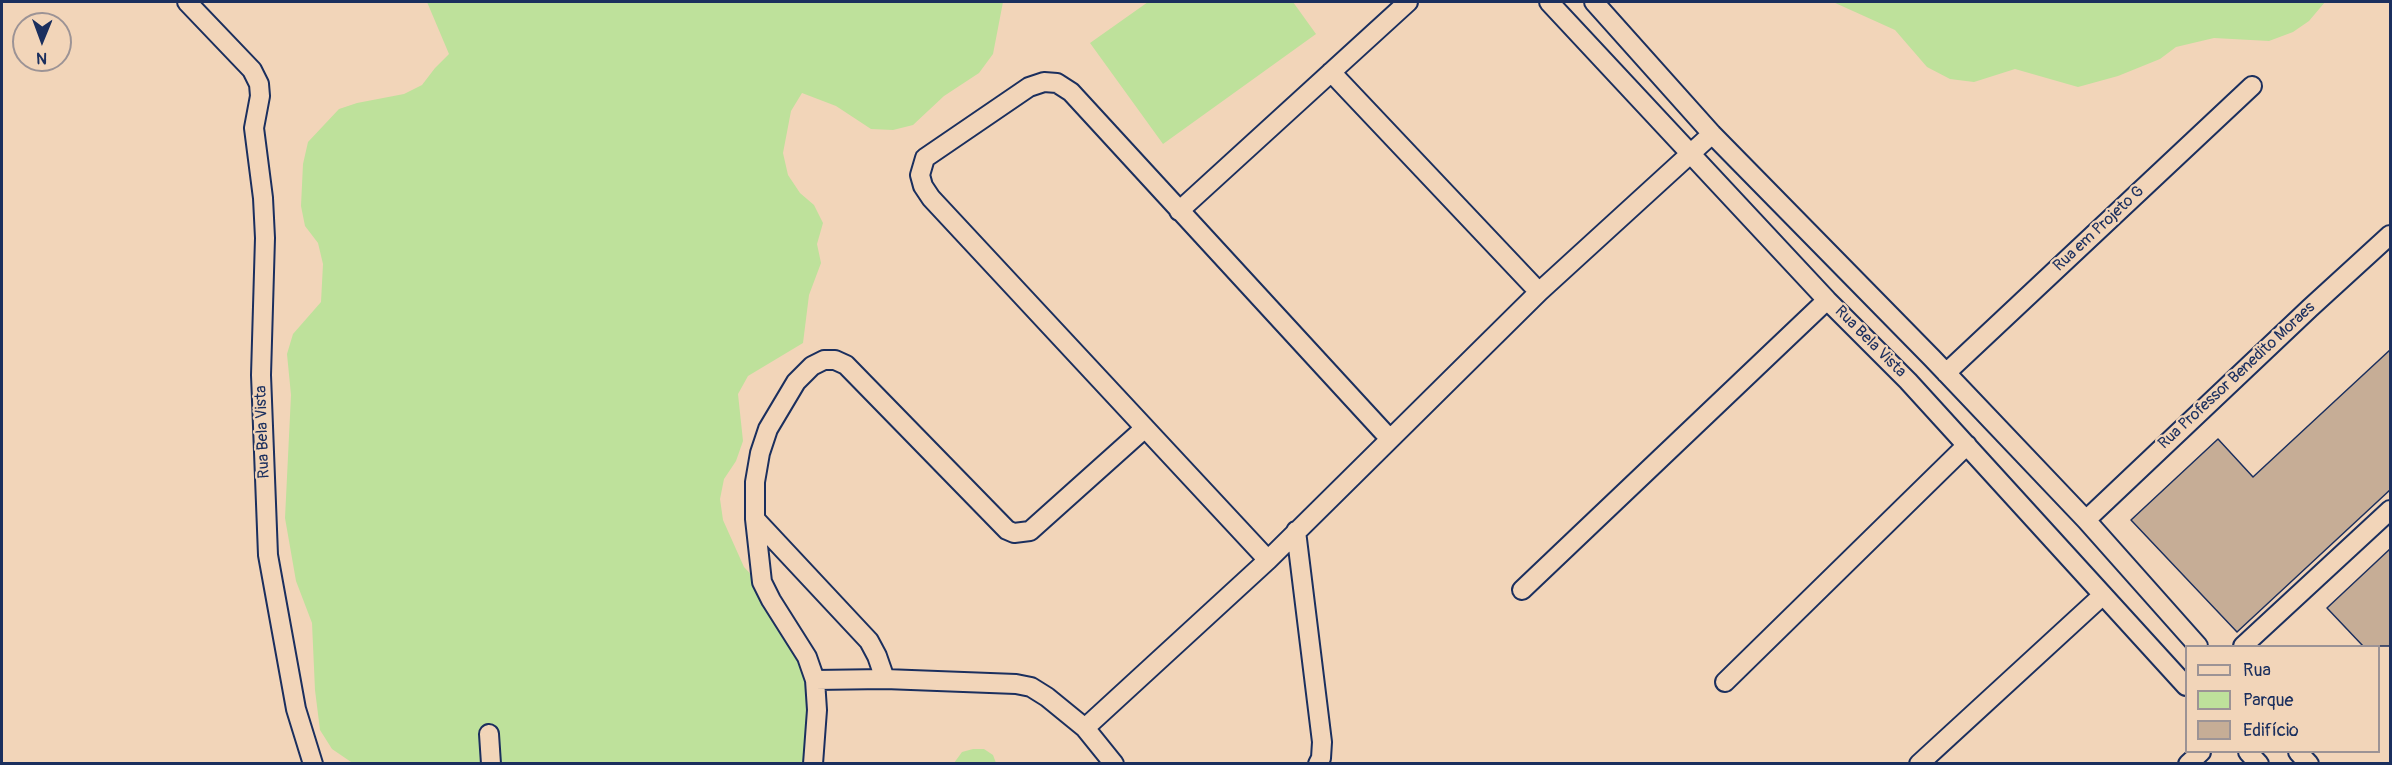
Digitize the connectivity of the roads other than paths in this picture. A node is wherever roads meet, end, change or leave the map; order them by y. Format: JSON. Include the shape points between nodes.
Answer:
{"nodes":[{"id":1,"x":187,"y":2,"type":"edge"},
{"id":2,"x":1408,"y":2,"type":"edge"},
{"id":3,"x":1549,"y":2,"type":"edge"},
{"id":4,"x":1594,"y":2,"type":"edge"},
{"id":5,"x":1331,"y":72,"type":"junction"},
{"id":6,"x":2252,"y":86,"type":"dead end"},
{"id":7,"x":1712,"y":134,"type":"junction"},
{"id":8,"x":1690,"y":154,"type":"junction"},
{"id":9,"x":1179,"y":211,"type":"junction"},
{"id":10,"x":2391,"y":235,"type":"edge"},
{"id":11,"x":1539,"y":292,"type":"junction"},
{"id":12,"x":1827,"y":300,"type":"junction"},
{"id":13,"x":1932,"y":358,"type":"junction"},
{"id":14,"x":1946,"y":373,"type":"junction"},
{"id":15,"x":1908,"y":381,"type":"junction"},
{"id":16,"x":1145,"y":428,"type":"junction"},
{"id":17,"x":1389,"y":438,"type":"junction"},
{"id":18,"x":1968,"y":445,"type":"junction"},
{"id":19,"x":2391,"y":510,"type":"edge"},
{"id":20,"x":755,"y":519,"type":"junction"},
{"id":21,"x":2086,"y":520,"type":"junction"},
{"id":22,"x":1296,"y":531,"type":"junction"},
{"id":23,"x":1268,"y":560,"type":"junction"},
{"id":24,"x":1522,"y":590,"type":"dead end"},
{"id":25,"x":2103,"y":595,"type":"junction"},
{"id":26,"x":2197,"y":645,"type":"edge"},
{"id":27,"x":2244,"y":645,"type":"edge"},
{"id":28,"x":2183,"y":674,"type":"edge"},
{"id":29,"x":885,"y":679,"type":"junction"},
{"id":30,"x":815,"y":680,"type":"junction"},
{"id":31,"x":1725,"y":682,"type":"dead end"},
{"id":32,"x":1085,"y":728,"type":"junction"},
{"id":33,"x":489,"y":734,"type":"dead end"},
{"id":34,"x":2200,"y":753,"type":"edge"},
{"id":35,"x":313,"y":764,"type":"edge"},
{"id":36,"x":490,"y":764,"type":"edge"},
{"id":37,"x":813,"y":764,"type":"edge"},
{"id":38,"x":1114,"y":764,"type":"edge"},
{"id":39,"x":1318,"y":764,"type":"edge"},
{"id":40,"x":1919,"y":764,"type":"edge"},
{"id":41,"x":2188,"y":764,"type":"edge"}],
"edges":[{"from":1,"to":35,"type":"street","name":"Rua Bela Vista","via":[[252,70],[259,84],[254,128],[265,238],[261,375],[268,555],[296,709]]},
{"from":2,"to":5,"type":"street"},
{"from":3,"to":8,"type":"street","name":"Rua Bela Vista"},
{"from":4,"to":7,"type":"street","name":"Rua Bela Vista"},
{"from":5,"to":9,"type":"street"},
{"from":5,"to":11,"type":"street"},
{"from":6,"to":14,"type":"street","name":"Rua em Projeto G"},
{"from":7,"to":8,"type":"street"},
{"from":7,"to":13,"type":"street","name":"Rua Bela Vista"},
{"from":8,"to":11,"type":"street"},
{"from":8,"to":12,"type":"street","name":"Rua Bela Vista"},
{"from":9,"to":16,"type":"street","via":[[1071,92],[1057,82],[1029,87],[925,158],[921,166],[923,186],[932,198]]},
{"from":9,"to":17,"type":"street"},
{"from":10,"to":21,"type":"street","name":"Rua Professor Benedito Moraes"},
{"from":11,"to":17,"type":"street"},
{"from":12,"to":15,"type":"street","name":"Rua Bela Vista"},
{"from":12,"to":24,"type":"street"},
{"from":13,"to":14,"type":"street","name":"Rua Bela Vista"},
{"from":13,"to":15,"type":"street"},
{"from":14,"to":21,"type":"street","name":"Rua Bela Vista"},
{"from":15,"to":18,"type":"street","name":"Rua Bela Vista"},
{"from":16,"to":20,"type":"street","via":[[1030,531],[1014,533],[846,365],[824,360],[796,382],[768,429],[755,482]]},
{"from":16,"to":23,"type":"street"},
{"from":17,"to":22,"type":"street"},
{"from":18,"to":25,"type":"street","name":"Rua Bela Vista"},
{"from":18,"to":31,"type":"street"},
{"from":19,"to":27,"type":"street"},
{"from":20,"to":29,"type":"street","via":[[868,641]]},
{"from":20,"to":30,"type":"street","via":[[762,582],[807,657]]},
{"from":21,"to":26,"type":"street","name":"Rua Bela Vista"},
{"from":22,"to":23,"type":"street"},
{"from":22,"to":39,"type":"street","via":[[1322,742]]},
{"from":23,"to":32,"type":"street"},
{"from":25,"to":28,"type":"street","name":"Rua Bela Vista"},
{"from":25,"to":40,"type":"street"},
{"from":29,"to":30,"type":"street"},
{"from":29,"to":32,"type":"street","via":[[1031,687]]},
{"from":30,"to":37,"type":"street"},
{"from":32,"to":38,"type":"street"},
{"from":33,"to":36,"type":"street"},
{"from":34,"to":41,"type":"street"}]}
